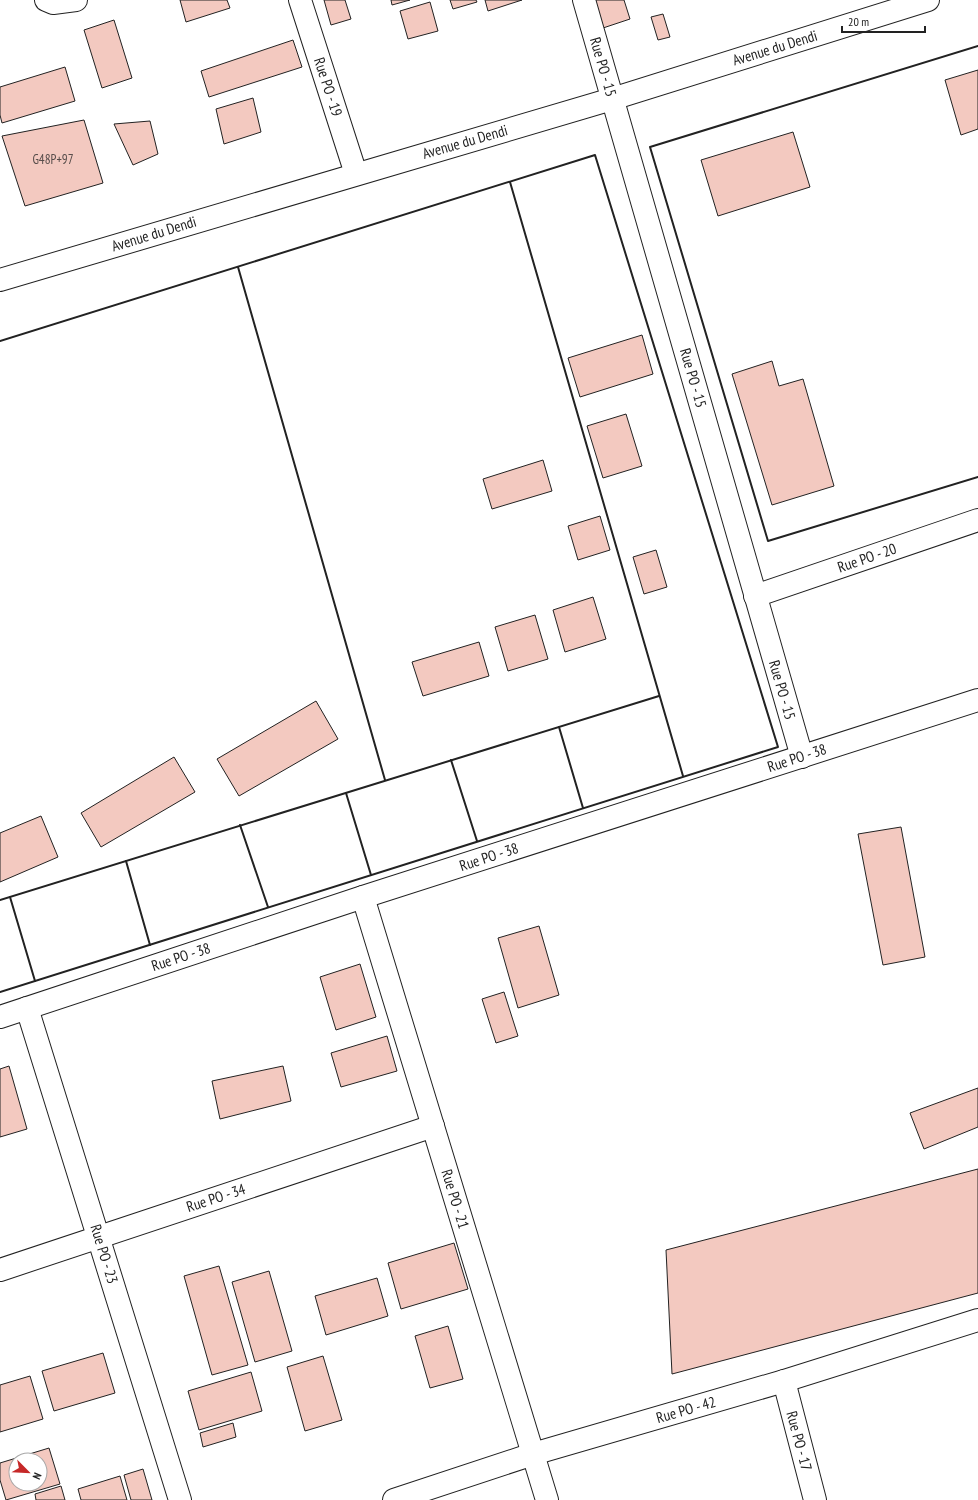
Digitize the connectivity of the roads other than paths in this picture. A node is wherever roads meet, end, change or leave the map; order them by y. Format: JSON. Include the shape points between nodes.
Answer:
{"nodes":[{"id":1,"x":46,"y":0,"type":"edge"},
{"id":2,"x":76,"y":0,"type":"edge"},
{"id":3,"x":300,"y":0,"type":"edge"},
{"id":4,"x":584,"y":0,"type":"edge"},
{"id":5,"x":928,"y":0,"type":"edge"},
{"id":6,"x":612,"y":98,"type":"junction"},
{"id":7,"x":356,"y":174,"type":"junction"},
{"id":8,"x":0,"y":280,"type":"edge"},
{"id":9,"x":978,"y":520,"type":"edge"},
{"id":10,"x":755,"y":596,"type":"junction"},
{"id":11,"x":978,"y":700,"type":"edge"},
{"id":12,"x":802,"y":757,"type":"junction"},
{"id":13,"x":363,"y":897,"type":"junction"},
{"id":14,"x":27,"y":1008,"type":"junction"},
{"id":15,"x":0,"y":1017,"type":"edge"},
{"id":16,"x":433,"y":1126,"type":"junction"},
{"id":17,"x":98,"y":1237,"type":"junction"},
{"id":18,"x":0,"y":1270,"type":"edge"},
{"id":19,"x":978,"y":1320,"type":"edge"},
{"id":20,"x":784,"y":1382,"type":"junction"},
{"id":21,"x":533,"y":1454,"type":"junction"},
{"id":22,"x":180,"y":1500,"type":"edge"},
{"id":23,"x":394,"y":1500,"type":"edge"},
{"id":24,"x":547,"y":1500,"type":"edge"},
{"id":25,"x":815,"y":1500,"type":"edge"}],
"edges":[{"from":1,"to":2,"type":"street","via":[[53,3]]},
{"from":3,"to":7,"type":"street","name":"Rue PO - 19"},
{"from":4,"to":6,"type":"street","name":"Rue PO - 15"},
{"from":5,"to":6,"type":"street","name":"Avenue du Dendi"},
{"from":6,"to":7,"type":"street","name":"Avenue du Dendi"},
{"from":6,"to":10,"type":"street","name":"Rue PO - 15"},
{"from":7,"to":8,"type":"street","name":"Avenue du Dendi"},
{"from":9,"to":10,"type":"street","name":"Rue PO - 20"},
{"from":10,"to":12,"type":"street","name":"Rue PO - 15"},
{"from":11,"to":12,"type":"street","name":"Rue PO - 38"},
{"from":12,"to":13,"type":"street","name":"Rue PO - 38"},
{"from":13,"to":14,"type":"street","name":"Rue PO - 38"},
{"from":13,"to":16,"type":"street","name":"Rue PO - 21"},
{"from":14,"to":15,"type":"street","name":"Rue PO - 38"},
{"from":14,"to":17,"type":"street","name":"Rue PO - 23"},
{"from":16,"to":17,"type":"street","name":"Rue PO - 34"},
{"from":16,"to":21,"type":"street","name":"Rue PO - 21"},
{"from":17,"to":18,"type":"street","name":"Rue PO - 34"},
{"from":17,"to":22,"type":"street","name":"Rue PO - 23"},
{"from":19,"to":20,"type":"street","name":"Rue PO - 42"},
{"from":20,"to":21,"type":"street","name":"Rue PO - 42"},
{"from":20,"to":25,"type":"street","name":"Rue PO - 17"},
{"from":21,"to":23,"type":"street","name":"Rue PO - 42"},
{"from":21,"to":24,"type":"street","name":"Rue PO - 21"}]}
